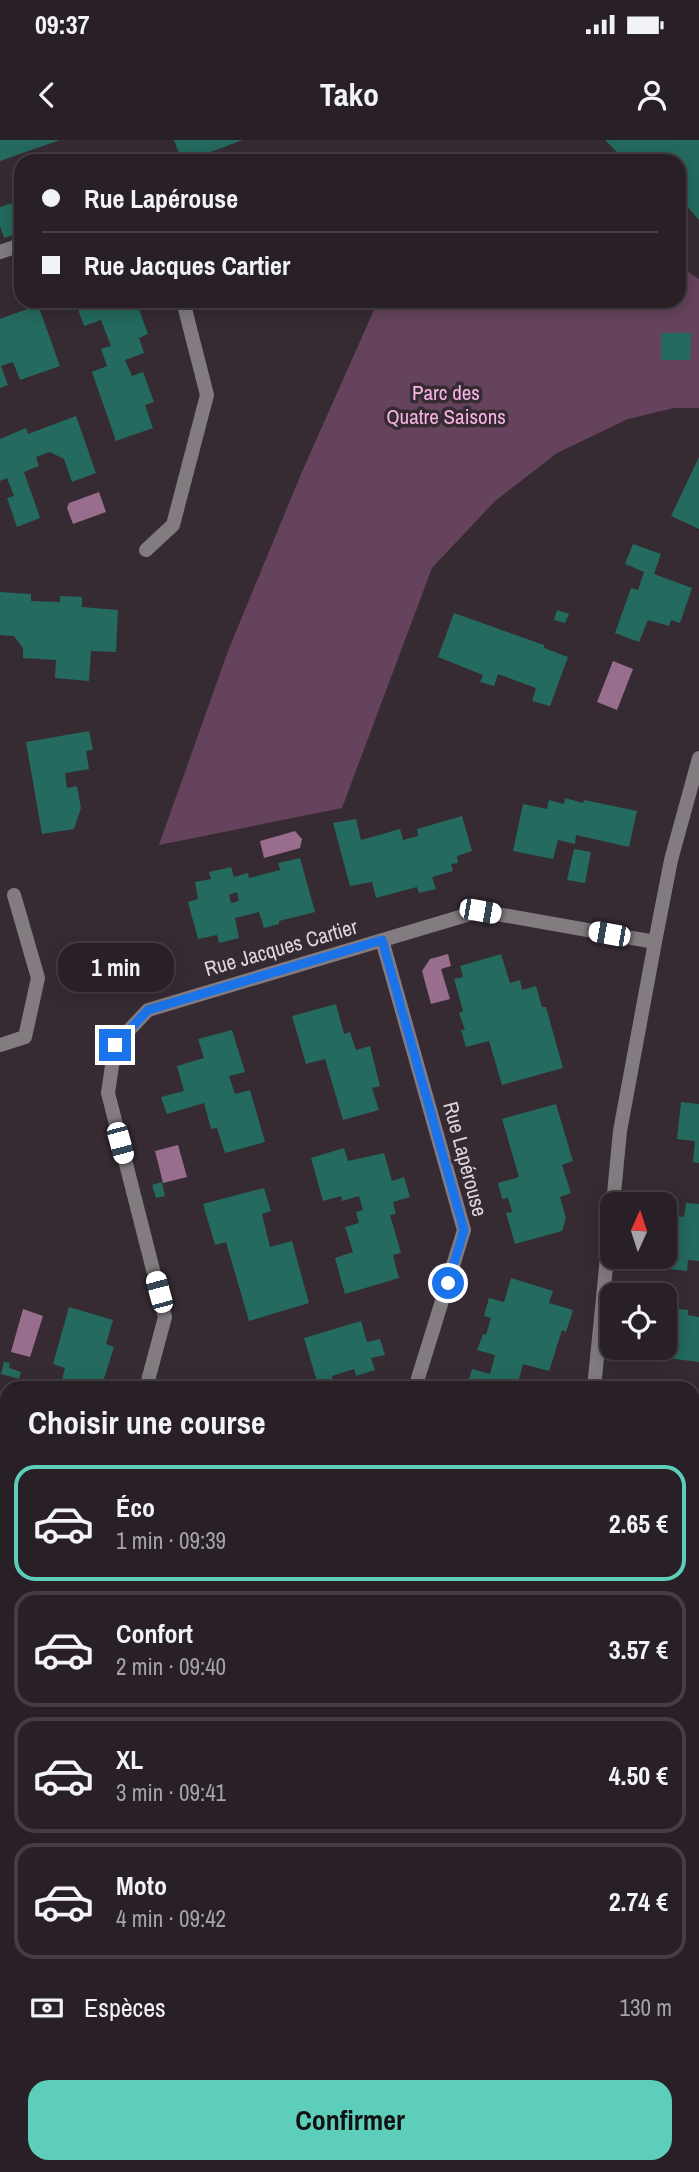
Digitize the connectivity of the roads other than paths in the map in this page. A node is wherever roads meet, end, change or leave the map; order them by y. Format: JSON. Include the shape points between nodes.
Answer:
{"nodes":[{"id":1,"x":185,"y":308,"type":"edge"},
{"id":2,"x":146,"y":550,"type":"dead end"},
{"id":3,"x":699,"y":758,"type":"edge"},
{"id":4,"x":14,"y":895,"type":"dead end"},
{"id":5,"x":382,"y":940,"type":"junction"},
{"id":6,"x":655,"y":942,"type":"junction"},
{"id":7,"x":0,"y":1045,"type":"edge"},
{"id":8,"x":614,"y":1192,"type":"edge"},
{"id":9,"x":606,"y":1269,"type":"edge"},
{"id":10,"x":148,"y":1381,"type":"edge"},
{"id":11,"x":417,"y":1381,"type":"edge"},
{"id":12,"x":595,"y":1381,"type":"edge"}],
"edges":[{"from":1,"to":2,"type":"street","via":[[207,395],[173,525]]},
{"from":3,"to":6,"type":"street","via":[[671,860]]},
{"from":4,"to":7,"type":"street","via":[[38,978],[25,1037]]},
{"from":5,"to":6,"type":"street","name":"Rue Jacques Cartier","via":[[480,911]]},
{"from":5,"to":10,"type":"street","name":"Rue Jacques Cartier","via":[[148,1010],[115,1045],[107,1093],[165,1317]]},
{"from":5,"to":11,"type":"street","name":"Rue Lapérouse","via":[[464,1230]]},
{"from":6,"to":8,"type":"street","via":[[620,1131]]},
{"from":9,"to":12,"type":"street"}]}
